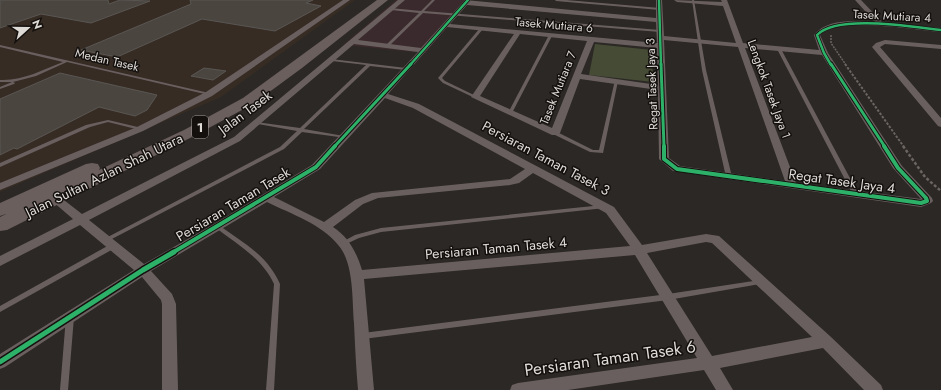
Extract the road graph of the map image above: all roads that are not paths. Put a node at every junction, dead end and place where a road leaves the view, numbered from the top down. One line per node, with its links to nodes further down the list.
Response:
1 (347, 0): 47 (street)
2 (370, 0): 67 (main road, Jalan Sultan Azlan Shah Utara / 1)
3 (402, 0): 12 (street, Jalan Tasek)
4 (434, 0): 15 (lane)
5 (528, 0): 14 (street)
6 (556, 0): 13 (lane)
7 (677, 0): 10 (street)
8 (858, 0): 18 (street)
9 (466, 1): 14 (street); 16 (street, Persiaran Taman Tasek)
10 (693, 1): 11 (street); 29 (lane)
11 (725, 2): 30 (street, Lengkok Tasek Jaya 1)
12 (387, 4): 15 (lane); 28 (street, Jalan Tasek); 65 (main road, Jalan Sultan Azlan Shah Utara / 1)
13 (660, 4): 17 (street, Regat Tasek Jaya 3)
14 (524, 8): 17 (street)
15 (422, 12): 16 (lane); 32 (lane)
16 (455, 14): 19 (street, Persiaran Taman Tasek); 25 (lane)
17 (660, 20): 25 (street, Regat Tasek Jaya 3)
18 (880, 24): 20 (street, Tasek Mutiara 4); 36 (street, Tasek Mutiara 4)
19 (445, 26): 21 (street, Tasek Mutiara 6); 35 (street, Persiaran Taman Tasek)
20 (922, 28): 22 (street, Tasek Mutiara 4); 27 (street)
21 (481, 29): 23 (street, Tasek Mutiara 6); 49 (lane)
22 (940, 30)
23 (518, 32): 24 (street, Tasek Mutiara 6); 49 (street)
24 (550, 36): 26 (street, Tasek Mutiara 6); 50 (lane)
25 (661, 38): 26 (street, Tasek Mutiara 6); 29 (street, Tasek Mutiara 6); 46 (street, Regat Tasek Jaya 3)
26 (591, 39): 41 (street, Tasek Mutiara 7)
27 (936, 39)
28 (353, 42): 32 (street); 37 (street, Jalan Tasek)
29 (700, 42): 30 (street, Tasek Mutiara 6); 60 (lane)
30 (740, 45): 34 (street, Tasek Mutiara 6); 61 (street, Lengkok Tasek Jaya 1)
31 (0, 46): 38 (lane, Medan Tasek)
32 (387, 46): 35 (street)
33 (941, 47): 52 (street)
34 (779, 49): 36 (street, Tasek Mutiara 6); 63 (lane)
35 (423, 50): 40 (street, Persiaran Taman Tasek)
36 (824, 53): 63 (street, Regat Tasek Jaya 4)
37 (332, 60): 39 (lane); 51 (street, Jalan Tasek)
38 (67, 61): 42 (lane); 47 (lane, Medan Tasek)
39 (369, 65): 40 (lane); 54 (lane)
40 (406, 69): 48 (street, Persiaran Taman Tasek)
41 (577, 76): 44 (street); 55 (street, Tasek Mutiara 7)
42 (18, 80): 43 (lane); 45 (lane)
43 (0, 81)
44 (616, 81): 46 (street); 55 (lane)
45 (0, 88)
46 (662, 88): 58 (street, Regat Tasek Jaya 3)
47 (209, 94): 53 (street)
48 (383, 95): 56 (street, Persiaran Taman Tasek); 59 (street, Persiaran Taman Tasek 3)
49 (475, 97): 50 (street, Tasek Mutiara 7)
50 (510, 113): 55 (street, Tasek Mutiara 7)
51 (258, 123): 54 (lane); 68 (street, Jalan Tasek)
52 (941, 124)
53 (140, 128): 57 (lane); 62 (street)
54 (300, 131): 56 (lane); 72 (lane)
55 (555, 133)
56 (344, 137): 64 (street, Persiaran Taman Tasek)
57 (0, 165)
58 (671, 166): 60 (street, Regat Tasek Jaya 4)
59 (533, 168): 66 (street, Persiaran Taman Tasek 3); 71 (street)
60 (728, 177): 61 (street, Regat Tasek Jaya 4)
61 (792, 186): 63 (street, Regat Tasek Jaya 4)
62 (0, 187)
63 (856, 195)
64 (267, 198): 70 (street, Persiaran Taman Tasek); 71 (street)
65 (56, 199): 68 (street); 69 (main road, Jalan Sultan Azlan Shah Utara / 1)
66 (605, 207): 73 (lane); 74 (street, Persiaran Taman Tasek 3)
67 (0, 210)
68 (81, 220): 72 (street); 75 (street, Jalan Tasek)
69 (0, 225)
70 (218, 227): 76 (street, Persiaran Taman Tasek); 88 (lane)
71 (325, 227): 73 (street)
72 (110, 243): 76 (street); 80 (lane)
73 (344, 243): 77 (street)
74 (638, 250): 77 (street, Persiaran Taman Tasek 4); 78 (street, Persiaran Taman Tasek 4); 79 (street, Persiaran Taman Tasek 3)
75 (0, 261)
76 (143, 270): 81 (street, Persiaran Taman Tasek); 87 (street)
77 (357, 275): 82 (street)
78 (762, 282): 79 (lane); 83 (street)
79 (668, 297): 82 (lane); 85 (street, Persiaran Taman Tasek 3)
80 (0, 309)
81 (70, 317): 84 (street, Persiaran Taman Tasek); 86 (lane)
82 (362, 336): 89 (street)
83 (826, 341): 85 (street, Persiaran Taman Tasek 6); 92 (street)
84 (0, 362)
85 (709, 363): 90 (street, Persiaran Taman Tasek 6); 91 (street, Persiaran Taman Tasek 3)
86 (64, 390)
87 (170, 390)
88 (270, 390)
89 (366, 390)
90 (518, 390)
91 (725, 390)
92 (875, 390)

